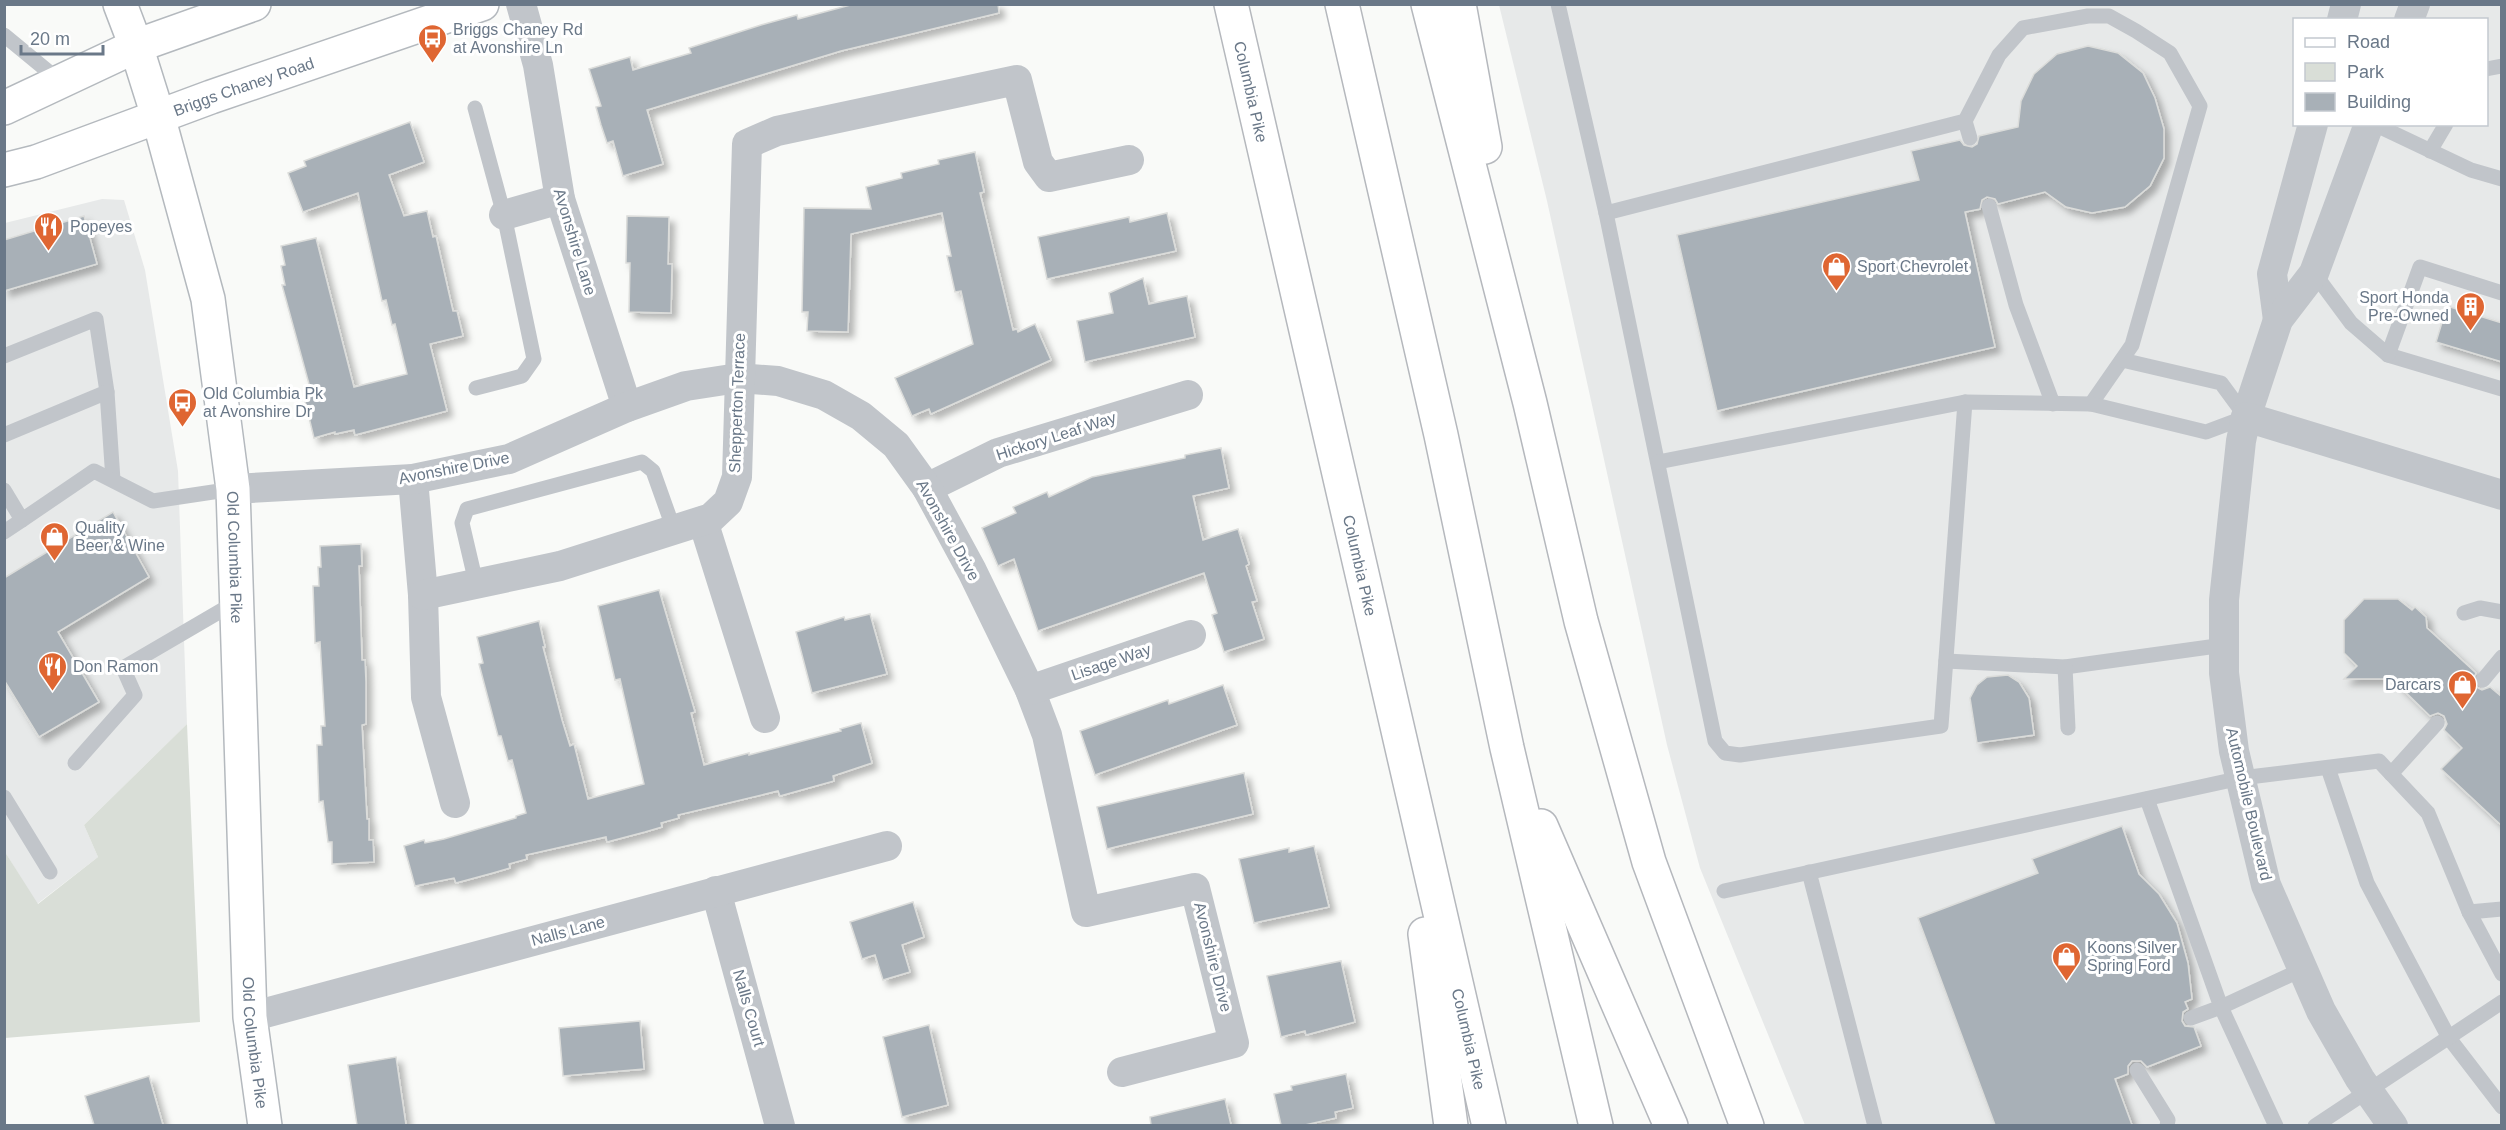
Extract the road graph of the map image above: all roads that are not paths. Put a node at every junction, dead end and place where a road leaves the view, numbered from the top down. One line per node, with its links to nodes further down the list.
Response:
1 (120, 4): 11 (main road, Old Columbia Pike)
2 (254, 4): 11 (main road)
3 (482, 4): 15 (main road, Briggs Chaney Road)
4 (520, 4): 26 (street, Avonshire Lane)
5 (1231, 4): 73 (main road, Columbia Pike)
6 (1342, 4): 75 (main road)
7 (1428, 4): 42 (main road)
8 (1460, 4): 42 (main road)
9 (1558, 4): 28 (lane)
10 (4, 35): 12 (lane)
11 (136, 46): 12 (main road); 15 (main road, Old Columbia Pike)
12 (61, 82): 13 (main road)
13 (4, 108)
14 (475, 108): 29 (lane)
15 (158, 116): 24 (main road, Briggs Chaney Road); 52 (main road, Old Columbia Pike)
16 (1965, 121): 21 (lane); 28 (lane); 35 (lane)
17 (2312, 126): 32 (street, Automobile Boulevard)
18 (2370, 126): 30 (street, Automobile Boulevard)
19 (2375, 126): 22 (lane)
20 (2445, 126): 22 (lane)
21 (1970, 138)
22 (2430, 151): 25 (lane)
23 (1129, 160): 36 (street, Shepperton Terrace)
24 (4, 170)
25 (2502, 179)
26 (560, 199): 29 (street); 45 (street, Avonshire Lane)
27 (1989, 206): 43 (lane)
28 (1606, 213): 48 (lane)
29 (504, 215): 37 (lane)
30 (2314, 273): 32 (street, Automobile Boulevard); 33 (lane)
31 (2502, 293): 33 (lane)
32 (2278, 320): 46 (street, Automobile Boulevard)
33 (2388, 355): 38 (lane)
34 (4, 356): 39 (lane)
35 (2122, 360): 44 (lane); 46 (lane)
36 (738, 378): 45 (street, Avonshire Drive); 51 (street, Avonshire Drive); 56 (street, Shepperton Terrace)
37 (476, 388)
38 (2502, 389)
39 (107, 392): 47 (lane); 50 (lane)
40 (1188, 394): 51 (street, Hickory Leaf Way)
41 (1965, 402): 43 (lane); 48 (lane); 67 (lane)
42 (1530, 403): 107 (main road)
43 (2053, 404): 44 (lane)
44 (2091, 404): 46 (lane)
45 (627, 407): 49 (street, Avonshire Drive)
46 (2246, 417): 54 (street); 65 (street, Automobile Boulevard)
47 (4, 435)
48 (1658, 462): 67 (lane)
49 (413, 479): 52 (street, Avonshire Drive); 60 (street)
50 (113, 480): 52 (lane); 55 (lane)
51 (927, 488): 70 (street, Avonshire Drive)
52 (233, 489): 61 (main road, Old Columbia Pike)
53 (4, 490): 55 (lane)
54 (2502, 495)
55 (22, 520): 58 (lane)
56 (703, 521): 57 (street, Shepperton Terrace); 71 (street)
57 (674, 530): 59 (street, Shepperton Terrace); 59 (lane)
58 (4, 532)
59 (476, 583): 60 (street, Shepperton Terrace)
60 (423, 595): 82 (street)
61 (236, 602): 76 (lane); 94 (main road, Old Columbia Pike)
62 (2502, 612): 63 (lane)
63 (2464, 613)
64 (1191, 635): 70 (street, Lisage Way)
65 (2224, 645): 68 (lane); 79 (street, Automobile Boulevard)
66 (2502, 657): 69 (lane)
67 (1946, 661): 68 (lane)
68 (2065, 667): 74 (lane)
69 (2483, 680)
70 (1030, 690): 98 (street, Avonshire Drive)
71 (765, 718)
72 (2437, 723): 78 (lane)
73 (1396, 724): 103 (main road); 104 (main road, Columbia Pike)
74 (2068, 728)
75 (1507, 748): 105 (main road); 106 (main road)
76 (75, 763)
77 (2328, 768): 78 (lane); 79 (lane); 96 (lane)
78 (2391, 774): 89 (lane)
79 (2241, 778): 81 (lane); 90 (street, Automobile Boulevard)
80 (4, 796): 84 (lane)
81 (2147, 799): 85 (lane); 93 (lane)
82 (455, 803)
83 (887, 846): 86 (street, Nalls Lane)
84 (50, 872)
85 (1809, 872): 87 (lane); 108 (lane)
86 (716, 891): 94 (street, Nalls Lane); 102 (street, Nalls Court)
87 (1724, 891)
88 (2502, 909): 89 (lane)
89 (2469, 912): 91 (lane)
90 (2303, 969): 93 (lane); 99 (street, Automobile Boulevard)
91 (2502, 974)
92 (2502, 1002): 96 (lane)
93 (2221, 1007): 95 (lane); 110 (lane)
94 (250, 1017): 101 (main road, Old Columbia Pike)
95 (2191, 1018)
96 (2449, 1038): 99 (lane); 100 (lane)
97 (2137, 1070): 109 (lane)
98 (1122, 1072)
99 (2369, 1092): 111 (lane); 112 (street, Automobile Boulevard)
100 (2502, 1107)
101 (265, 1125)
102 (780, 1125)
103 (1451, 1125)
104 (1489, 1125)
105 (1596, 1125)
106 (1671, 1125)
107 (1747, 1125)
108 (1875, 1125)
109 (2167, 1125)
110 (2276, 1125)
111 (2315, 1125)
112 (2393, 1125)

